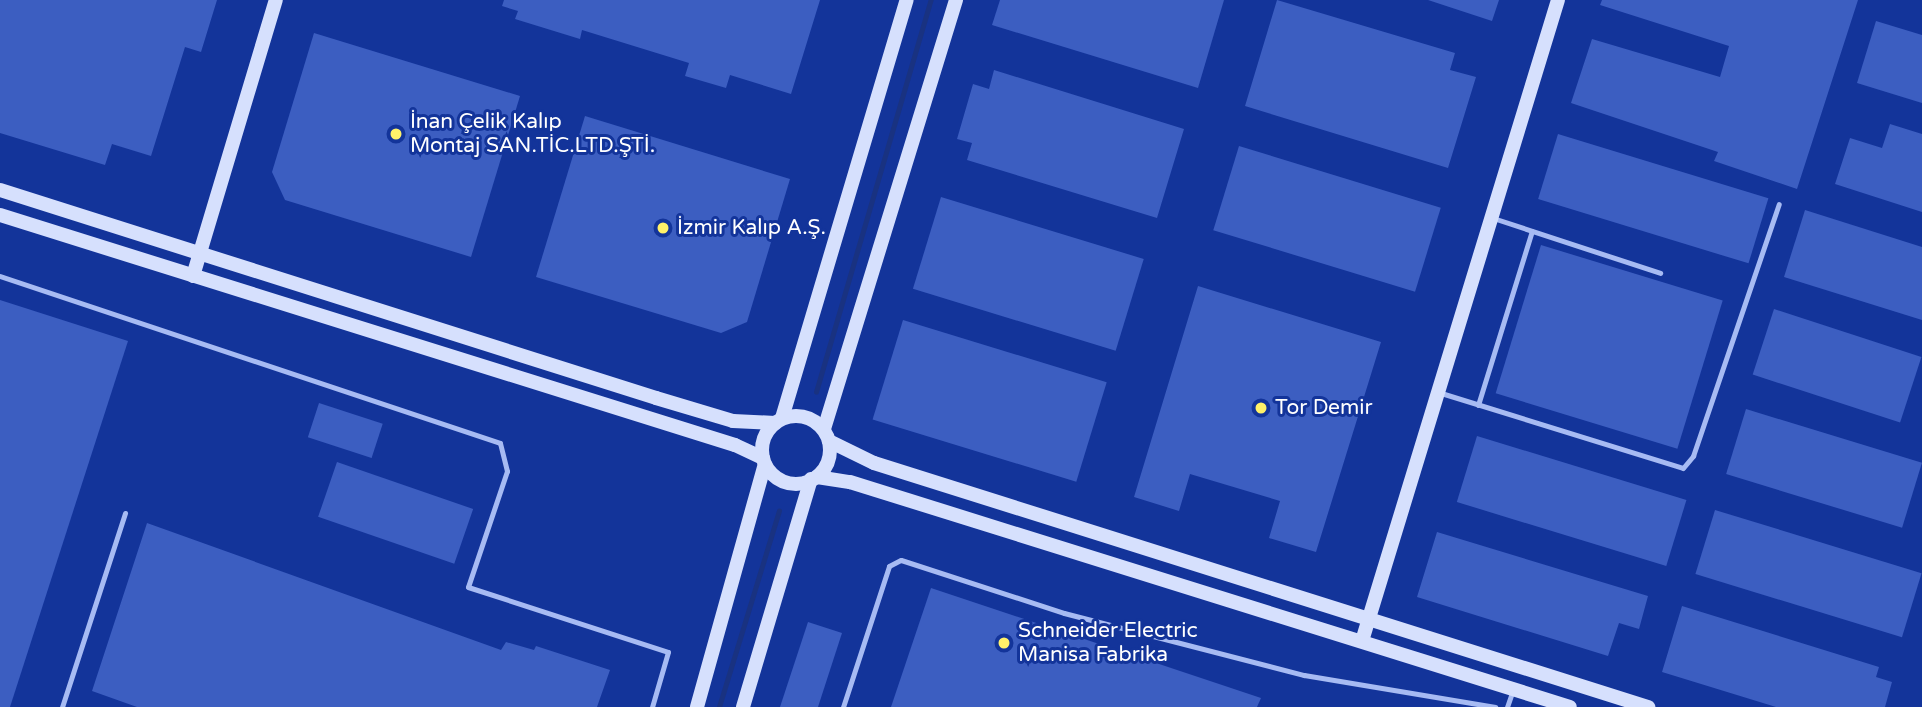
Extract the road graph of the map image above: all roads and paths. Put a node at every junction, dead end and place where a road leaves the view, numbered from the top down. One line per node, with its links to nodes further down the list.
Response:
1 (275, 0): 10 (street)
2 (907, 0): 16 (street)
3 (956, 0): 17 (street)
4 (1558, 0): 8 (street)
5 (0, 190): 10 (street)
6 (1779, 204): 15 (lane)
7 (0, 215): 13 (street)
8 (1491, 218): 9 (lane); 14 (street)
9 (1532, 231): 11 (lane); 15 (lane)
10 (200, 254): 13 (street); 16 (street)
11 (1660, 273)
12 (0, 276): 25 (lane)
13 (192, 276): 18 (street)
14 (1438, 392): 15 (lane); 21 (street)
15 (1478, 405)
16 (778, 421): 17 (street); 18 (street)
17 (826, 435): 19 (street); 21 (street)
18 (764, 461): 19 (street); 26 (street)
19 (814, 478): 22 (street); 27 (street)
20 (125, 513): 24 (lane)
21 (1368, 618): 22 (street); 32 (street)
22 (1362, 641): 23 (street)
23 (1513, 689): 30 (lane); 31 (street)
24 (61, 707)
25 (652, 707)
26 (697, 707)
27 (743, 707)
28 (843, 707): 29 (lane)
29 (1496, 707)
30 (1507, 707)
31 (1570, 707)
32 (1648, 707)

